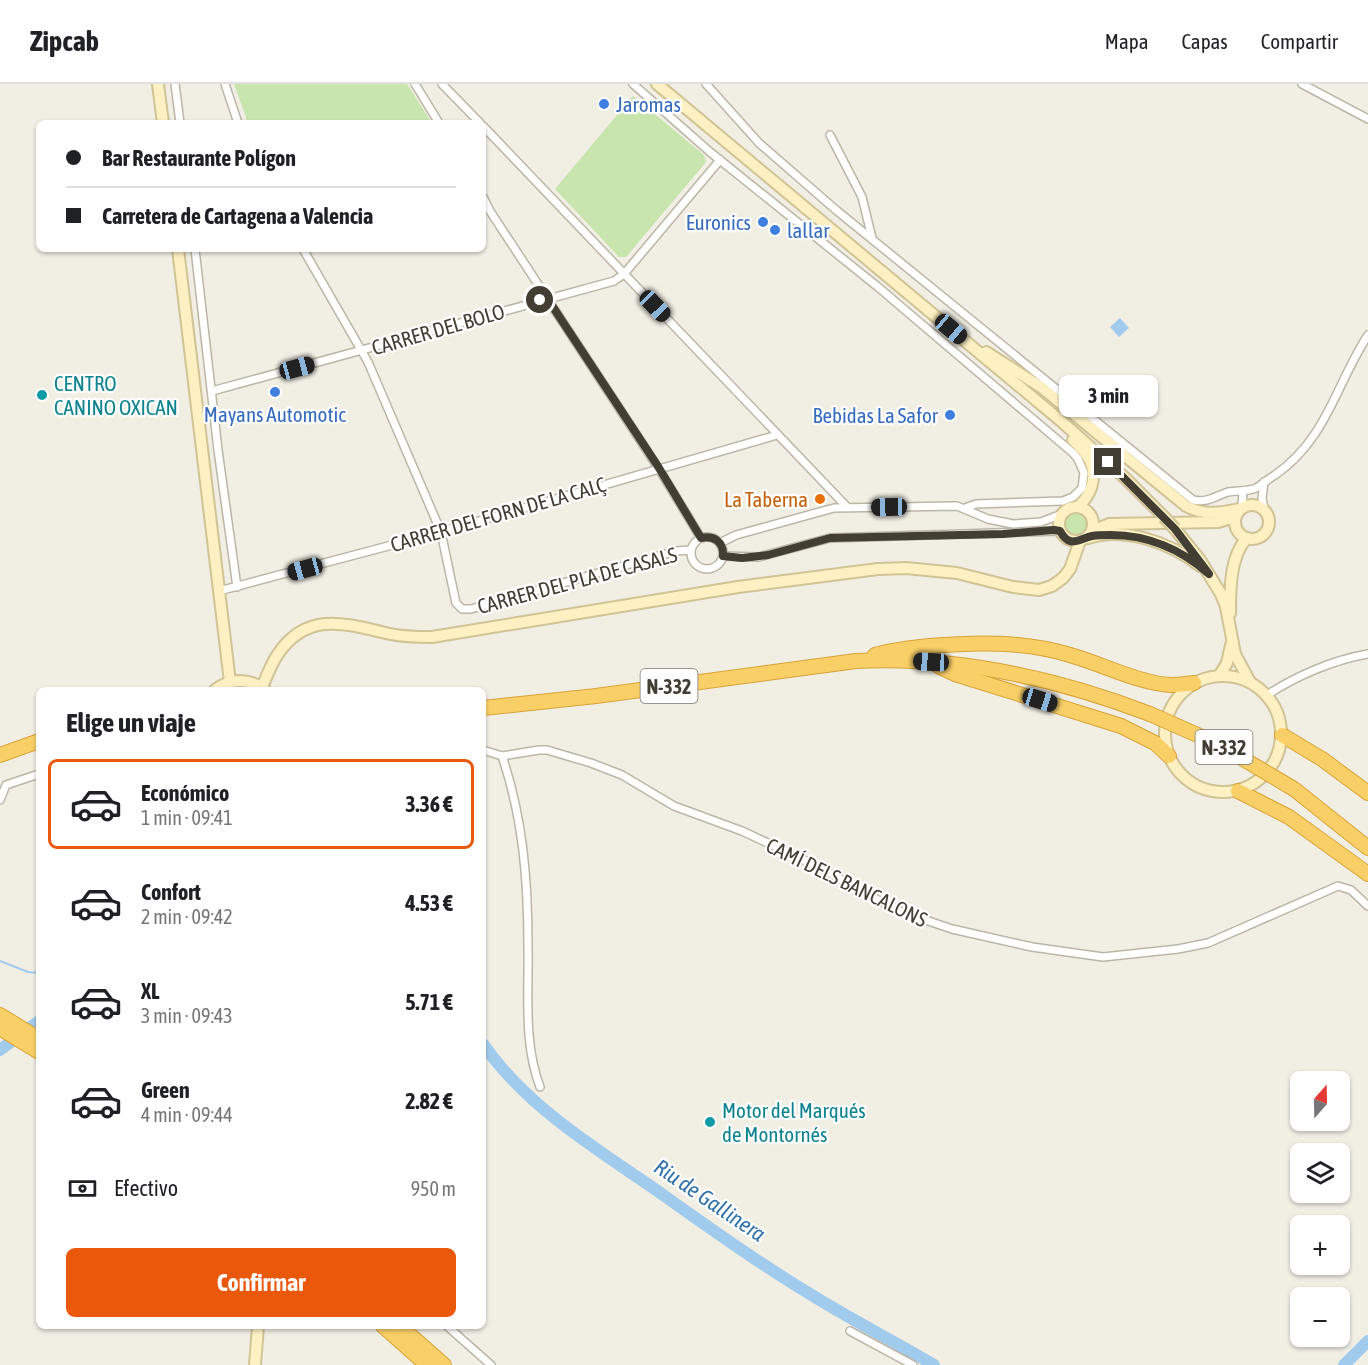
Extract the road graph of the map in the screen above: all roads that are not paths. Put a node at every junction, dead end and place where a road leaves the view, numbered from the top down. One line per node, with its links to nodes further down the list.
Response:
1 (158, 84): 11 (main road)
2 (175, 84): 12 (street)
3 (225, 84): 13 (street)
4 (416, 84): 14 (street)
5 (442, 84): 15 (street)
6 (633, 84): 18 (street)
7 (657, 84): 27 (main road)
8 (706, 84): 20 (street)
9 (1302, 84): 10 (street)
10 (1368, 119)
11 (163, 120)
12 (180, 120)
13 (237, 120)
14 (437, 120)
15 (477, 120)
16 (486, 129): 24 (street)
17 (830, 135): 20 (street)
18 (720, 160): 24 (street, CARRER DEL BOLO); 38 (street)
19 (486, 204): 25 (street)
20 (872, 238): 34 (street)
21 (178, 252): 54 (main road)
22 (195, 252): 29 (street)
23 (307, 252): 28 (street)
24 (624, 274): 25 (street, CARRER DEL BOLO); 30 (street)
25 (547, 298): 28 (street, CARRER DEL BOLO); 31 (street)
26 (1368, 334): 32 (street)
27 (967, 343): 37 (main road); 40 (main road); 52 (main road, bridge)
28 (360, 351): 29 (street, CARRER DEL BOLO); 43 (street)
29 (212, 391): 53 (street)
30 (777, 435): 31 (street, CARRER DEL FORN DE LA CALÇ); 36 (street)
31 (659, 468): 43 (street, CARRER DEL FORN DE LA CALÇ); 46 (street)
32 (1264, 482): 33 (street); 35 (street)
33 (1255, 488): 34 (street); 35 (street)
34 (1243, 490): 40 (street)
35 (1263, 504): 40 (main road); 47 (main road)
36 (848, 507): 38 (street); 48 (street)
37 (1077, 507): 39 (main road); 41 (main road)
38 (965, 508): 39 (street)
39 (1062, 514): 44 (main road)
40 (1238, 515): 42 (main road); 47 (main road)
41 (1092, 518): 42 (main road); 45 (main road)
42 (1109, 524): 45 (main road)
43 (441, 531): 49 (street, CARRER DEL PLA DE CASALS); 53 (street, CARRER DEL FORN DE LA CALÇ)
44 (1064, 535): 45 (main road); 50 (street); 51 (main road)
45 (1087, 537): 51 (main road); 52 (main road)
46 (701, 538): 48 (street); 49 (street)
47 (1247, 538): 55 (main road)
48 (720, 543): 50 (street)
49 (692, 550): 50 (street)
50 (723, 556)
51 (1074, 557): 66 (main road)
52 (1209, 574): 55 (main road)
53 (237, 587): 54 (street, CARRER DEL FORN DE LA CALÇ)
54 (219, 591): 61 (main road)
55 (1230, 628): 56 (main road)
56 (1232, 642): 60 (main road); 62 (main road)
57 (1368, 654): 67 (street)
58 (856, 661): 59 (highway, N-332); 63 (highway); 68 (highway, N-332)
59 (931, 662): 74 (highway); 79 (highway, N-332, bridge)
60 (1219, 676): 62 (main road); 63 (main road)
61 (230, 682): 64 (main road); 65 (main road)
62 (1251, 683): 67 (main road)
63 (1194, 684): 74 (main road)
64 (221, 687)
65 (258, 687)
66 (264, 687)
67 (1267, 695): 69 (main road)
68 (486, 708)
69 (1282, 735): 76 (main road); 77 (highway, N-332)
70 (36, 742): 72 (highway)
71 (486, 751): 73 (street)
72 (0, 755)
73 (502, 756): 81 (street, CAMÍ DELS BANCALONS); 86 (street)
74 (1168, 756): 76 (main road)
75 (36, 775): 78 (street)
76 (1238, 791): 80 (highway)
77 (1368, 793)
78 (0, 800)
79 (1368, 848)
80 (1368, 874)
81 (1368, 906)
82 (0, 1015): 84 (highway)
83 (0, 1028): 85 (highway)
84 (36, 1037)
85 (36, 1050)
86 (540, 1087)
87 (258, 1329): 92 (main road)
88 (387, 1329): 93 (highway)
89 (403, 1329): 94 (highway)
90 (450, 1329): 95 (street)
91 (850, 1331): 96 (street)
92 (255, 1365)
93 (427, 1365)
94 (444, 1365)
95 (491, 1365)
96 (913, 1365)

